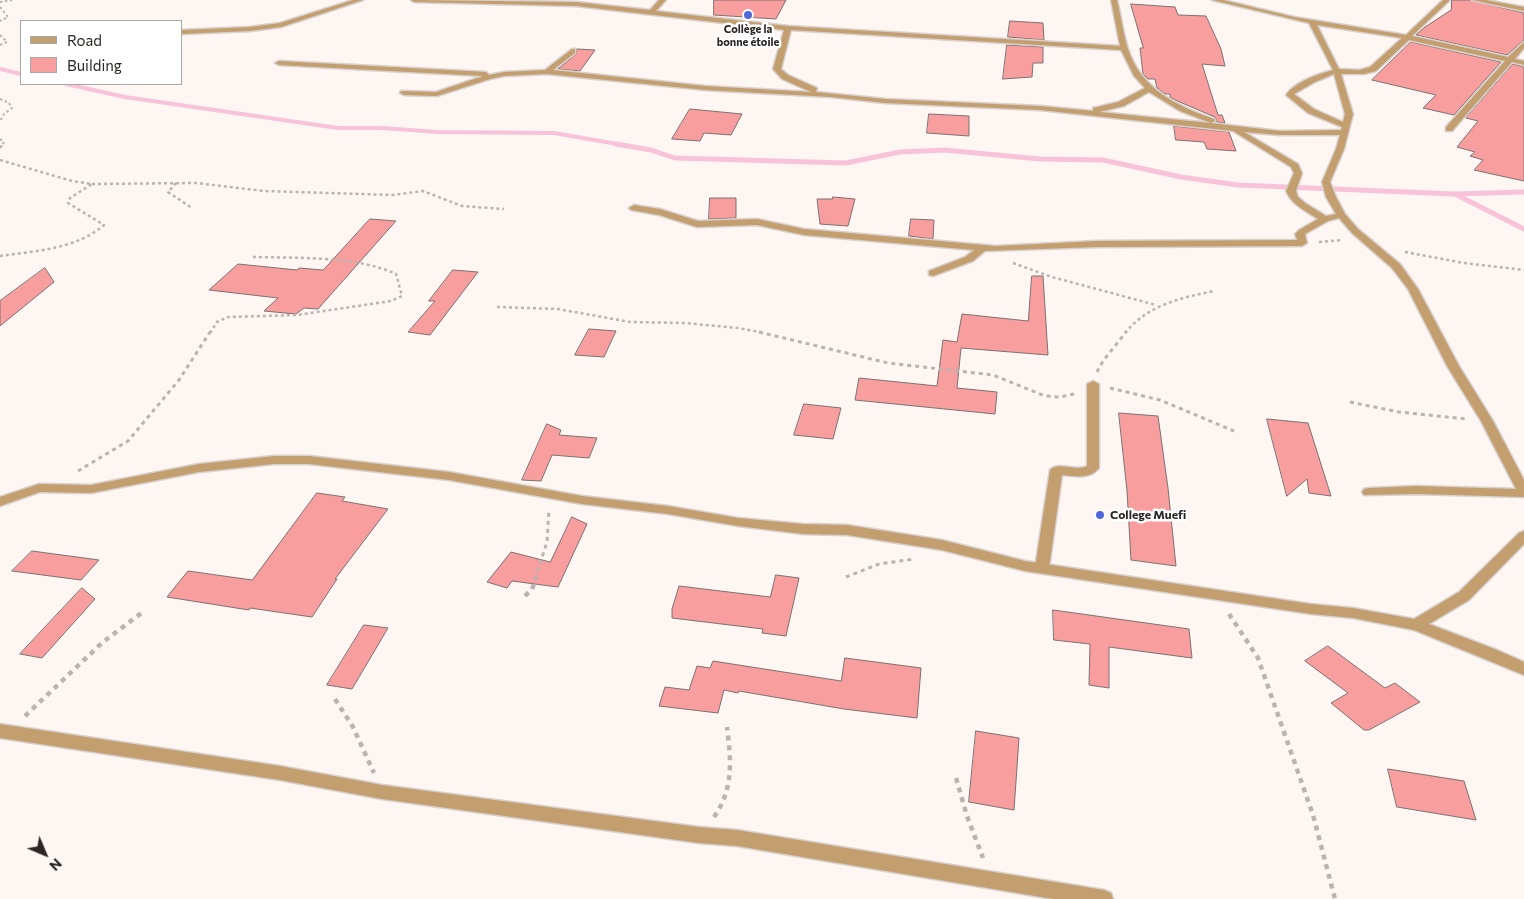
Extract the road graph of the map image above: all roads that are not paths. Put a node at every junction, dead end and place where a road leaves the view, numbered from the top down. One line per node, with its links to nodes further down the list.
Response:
1 (360, 0): 13 (street)
2 (414, 0): 8 (street)
3 (663, 0): 10 (street)
4 (1114, 0): 16 (street)
5 (1215, 0): 11 (street)
6 (1447, 0): 14 (street)
7 (1476, 0): 9 (street)
8 (515, 1): 10 (street)
9 (1524, 9)
10 (652, 12): 12 (street)
11 (1312, 22): 14 (street); 23 (street)
12 (788, 28): 16 (street); 21 (street)
13 (182, 32)
14 (1406, 37): 18 (street); 23 (street)
15 (1524, 44): 18 (street)
16 (1124, 48): 25 (street)
17 (572, 51): 22 (street)
18 (1510, 60): 20 (street); 32 (street)
19 (279, 62): 24 (street)
20 (1524, 62)
21 (777, 69): 26 (street); 28 (street)
22 (547, 72): 24 (street); 26 (street)
23 (1337, 72): 31 (street); 31 (street)
24 (504, 74): 27 (street)
25 (1149, 89): 29 (street); 30 (street)
26 (750, 90): 28 (street)
27 (404, 93)
28 (831, 95): 29 (street)
29 (1080, 111): 30 (street)
30 (1229, 127): 31 (street); 35 (street)
31 (1345, 129): 34 (street)
32 (1449, 129)
33 (634, 208): 36 (street)
34 (1341, 215): 35 (street); 40 (street)
35 (1325, 219): 36 (street)
36 (983, 248): 37 (street)
37 (933, 273)
38 (1093, 384): 43 (street)
39 (1369, 492): 40 (street)
40 (1524, 493)
41 (0, 502): 43 (street)
42 (1524, 536): 44 (street)
43 (1042, 568): 44 (street)
44 (1416, 625): 45 (street)
45 (1524, 669)
46 (4, 732): 47 (street)
47 (1104, 899)

